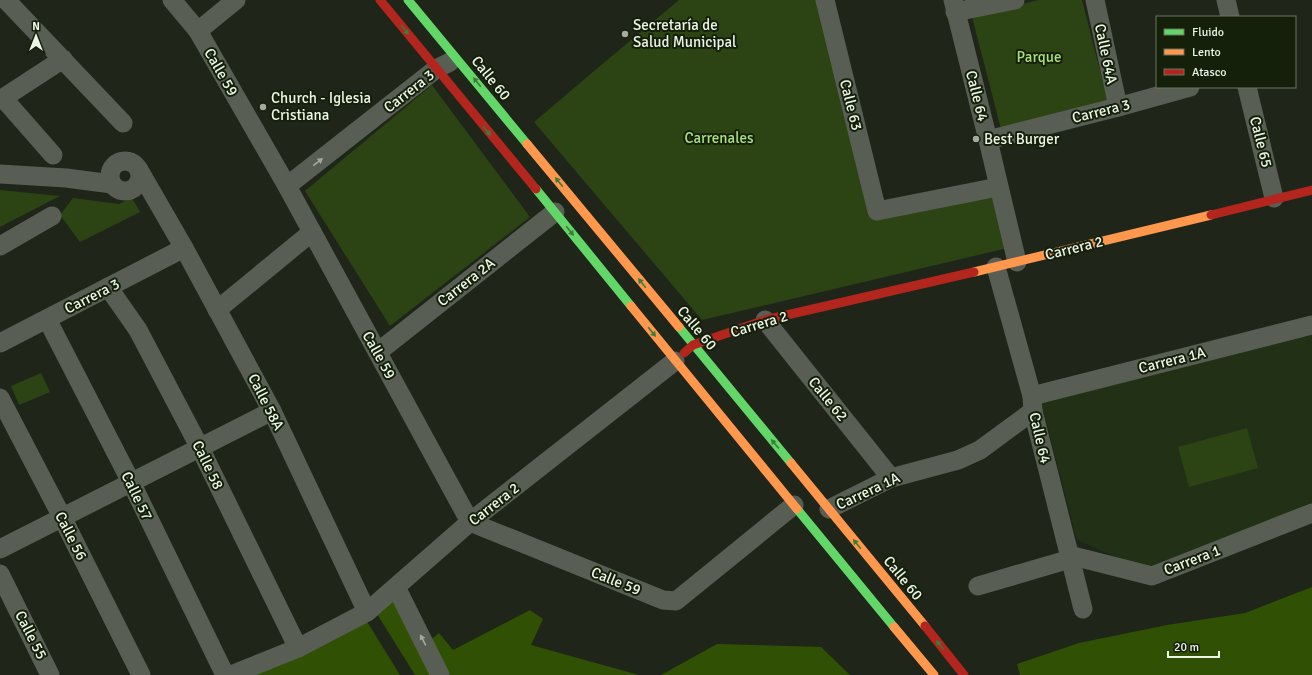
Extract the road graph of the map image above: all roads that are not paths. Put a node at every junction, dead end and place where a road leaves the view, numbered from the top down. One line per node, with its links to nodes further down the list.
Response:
1 (172, 0): 12 (street, Calle 59)
2 (236, 0): 12 (street)
3 (380, 0): 15 (main road, one-way to 15)
4 (408, 0): 13 (main road, Calle 60)
5 (825, 0): 27 (street, Calle 63)
6 (1015, 0): 9 (street)
7 (1095, 0): 19 (street, Calle 64A)
8 (1226, 0): 11 (street)
9 (954, 6): 21 (street, Calle 64)
10 (7, 9): 14 (street)
11 (1230, 16)
12 (198, 31): 26 (street, Calle 59)
13 (457, 58): 15 (street, Carrera 3); 45 (main road, Calle 60, one-way to 13)
14 (63, 59): 18 (street); 20 (street)
15 (436, 69): 26 (street, Carrera 3, one-way to 15); 32 (main road, one-way to 32)
16 (1186, 88): 19 (street, Carrera 3)
17 (1247, 88): 31 (street, Calle 65)
18 (2, 99): 22 (street)
19 (1118, 107): 21 (street, Carrera 3)
20 (124, 123)
21 (988, 140): 27 (street, Calle 64)
22 (53, 155)
23 (139, 170): 25 (street); 28 (street); 30 (street, Calle 58A)
24 (0, 174): 25 (street)
25 (112, 175): 28 (street)
26 (287, 186): 34 (street, Calle 59)
27 (998, 187): 37 (street, Calle 64)
28 (134, 188): 30 (street)
29 (1312, 190): 31 (main road, Carrera 2)
30 (154, 197): 36 (street, Calle 58A)
31 (1274, 198): 37 (main road, Carrera 2)
32 (555, 212): 46 (street, Carrera 2A); 47 (main road, one-way to 47)
33 (52, 216): 35 (street)
34 (312, 232): 40 (street); 46 (street, Calle 59)
35 (0, 246)
36 (184, 248): 39 (street, Carrera 3); 40 (street, Calle 58A)
37 (1017, 262): 38 (main road, Carrera 2)
38 (996, 267): 42 (main road, Carrera 2); 49 (street, Calle 64)
39 (108, 287): 41 (street, Carrera 3); 51 (street, Calle 58)
40 (217, 310): 50 (street, Calle 58A)
41 (47, 319): 44 (street, Carrera 3); 53 (street, Calle 57)
42 (765, 320): 45 (main road, Carrera 2); 52 (street, Calle 62)
43 (1312, 325): 49 (street, Carrera 1A)
44 (0, 343)
45 (693, 345): 47 (main road, Carrera 2); 55 (main road, Calle 60, one-way to 45)
46 (378, 352): 58 (street, Calle 59)
47 (675, 361): 54 (main road); 58 (street, Carrera 2)
48 (0, 398): 57 (street, Calle 56)
49 (1033, 403): 52 (street, Carrera 1A); 60 (street, Calle 64)
50 (272, 411): 51 (street); 65 (street, Calle 58A)
51 (200, 448): 53 (street); 66 (street, Calle 58)
52 (891, 478): 55 (street, Carrera 1A)
53 (131, 482): 57 (street); 69 (street, Calle 57)
54 (794, 505): 58 (street, Calle 59); 72 (main road)
55 (829, 509): 73 (main road, Calle 60, one-way to 55)
56 (1312, 513): 60 (street, Carrera 1)
57 (62, 517): 59 (street); 68 (street, Calle 56)
58 (470, 522): 63 (street, Carrera 2)
59 (0, 549)
60 (1070, 557): 62 (street); 64 (street, Calle 64)
61 (0, 574): 67 (street, Calle 55)
62 (978, 586)
63 (396, 587): 65 (street, Carrera 2); 71 (street, one-way to 63)
64 (1083, 609)
65 (367, 612): 66 (street, Carrera 2)
66 (298, 648): 70 (street, Carrera 2)
67 (50, 675)
68 (141, 675)
69 (225, 675)
70 (231, 675)
71 (440, 675)
72 (934, 675)
73 (964, 675)

